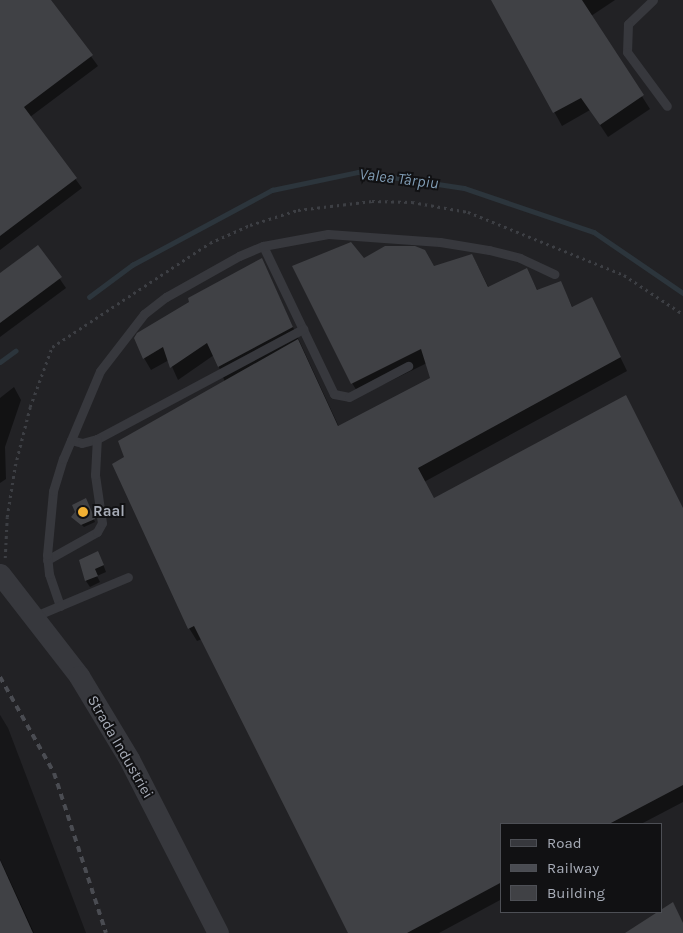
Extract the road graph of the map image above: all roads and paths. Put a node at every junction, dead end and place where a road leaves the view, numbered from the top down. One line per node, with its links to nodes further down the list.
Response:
1 (653, 0): 2 (lane)
2 (667, 106)
3 (263, 246): 4 (lane); 6 (lane); 9 (lane)
4 (554, 274)
5 (683, 314): 11 (path)
6 (303, 329): 7 (lane); 8 (lane)
7 (408, 366)
8 (97, 439): 9 (lane); 10 (lane)
9 (71, 440): 10 (lane)
10 (48, 560): 13 (lane)
11 (2, 577): 14 (street, Strada Industriei)
12 (128, 577): 13 (lane)
13 (60, 606): 14 (lane)
14 (33, 617): 15 (street, Strada Industriei)
15 (218, 933)

